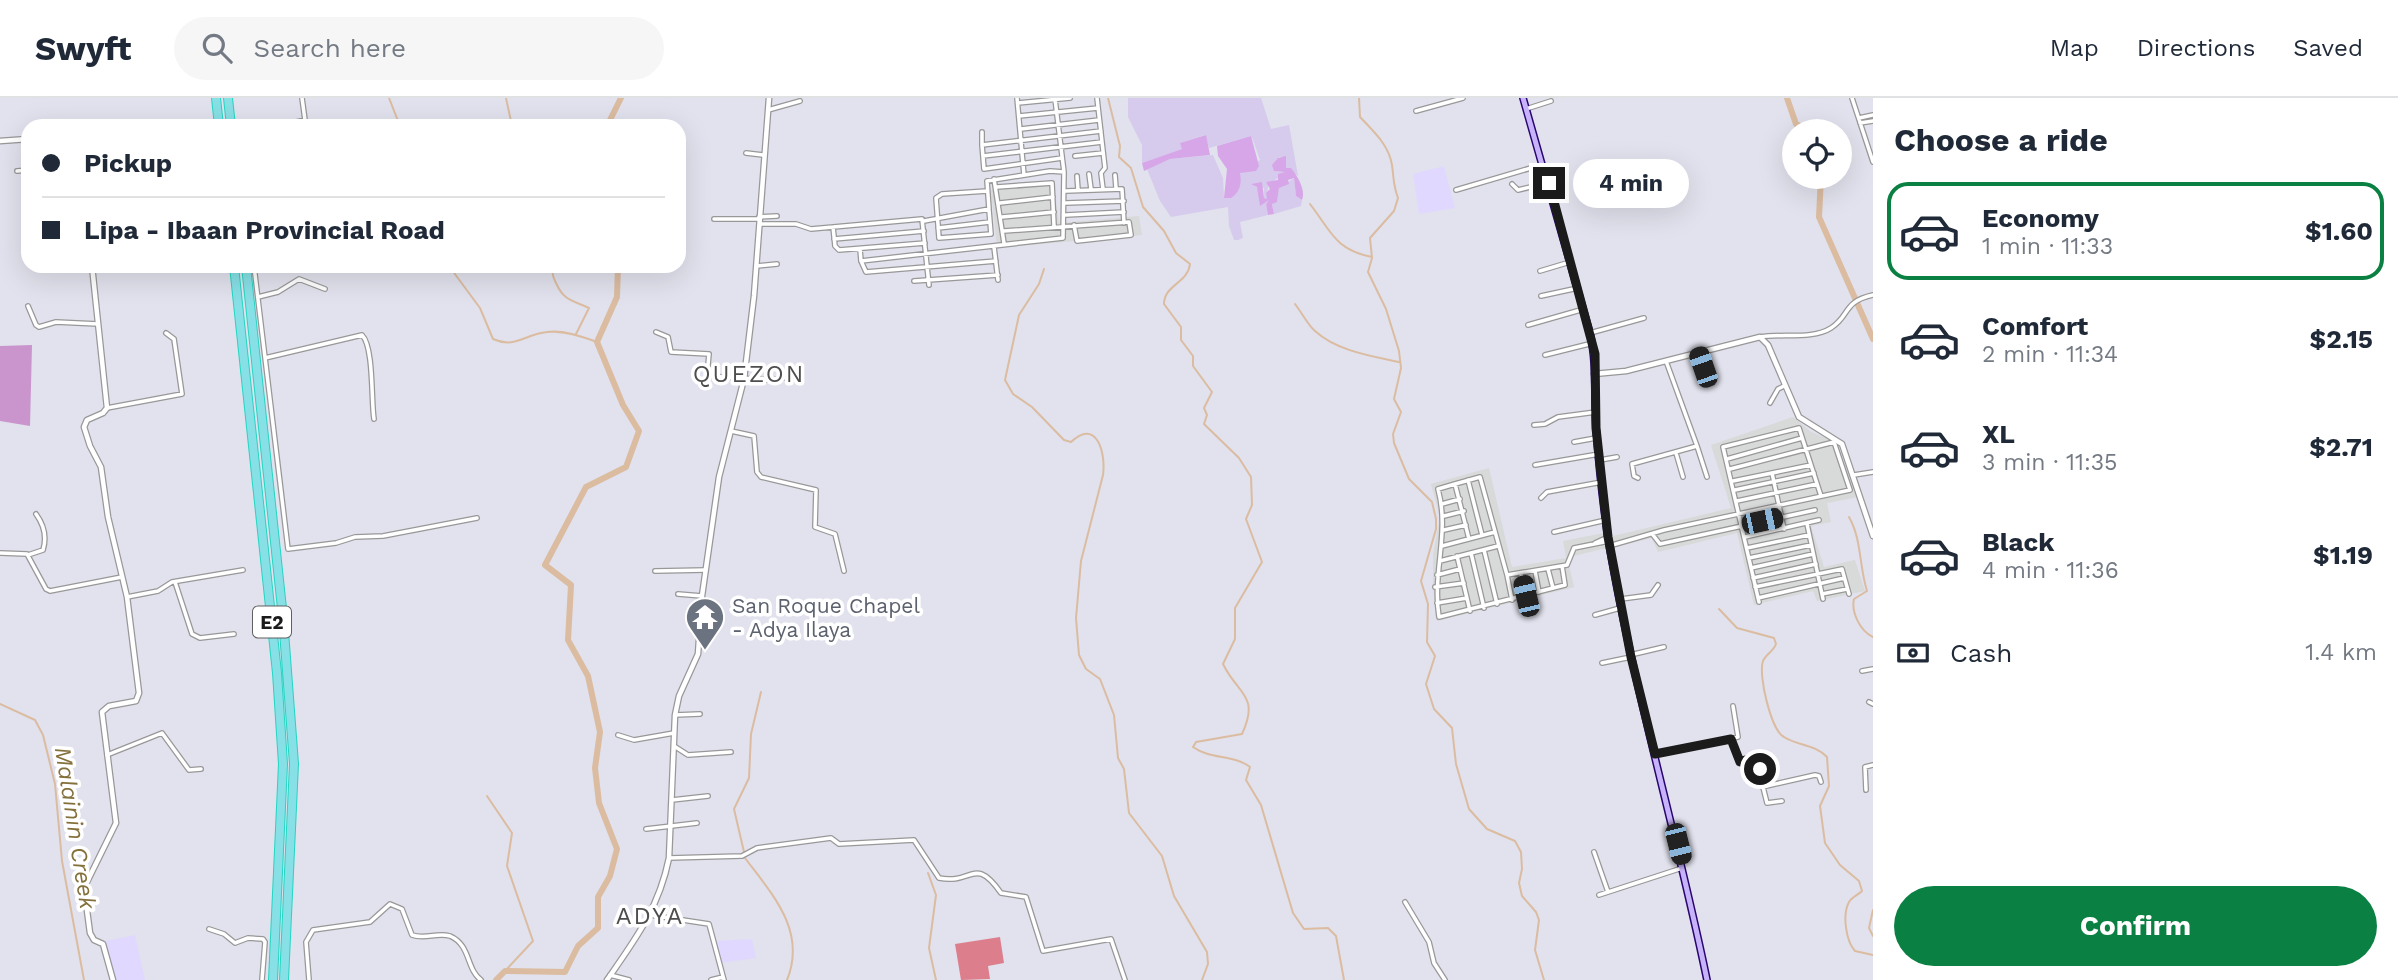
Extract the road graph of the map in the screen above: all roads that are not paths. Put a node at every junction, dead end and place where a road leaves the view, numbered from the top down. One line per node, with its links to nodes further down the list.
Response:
1 (216, 98): 21 (highway)
2 (228, 98): 22 (highway)
3 (302, 98): 23 (street)
4 (769, 98): 16 (street)
5 (1070, 98): 10 (street)
6 (1097, 98): 14 (street)
7 (1462, 98): 17 (street)
8 (1523, 98): 15 (main road)
9 (1852, 98): 25 (street)
10 (1055, 99): 11 (street); 18 (street)
11 (1018, 100): 20 (street)
12 (800, 101): 16 (street)
13 (1550, 101): 15 (street)
14 (1098, 108): 18 (street); 24 (street)
15 (1526, 109): 47 (main road)
16 (768, 110): 41 (street)
17 (1416, 111)
18 (1056, 112): 20 (street); 27 (street)
19 (1873, 115): 25 (street)
20 (1019, 116): 28 (street)
21 (218, 119)
22 (230, 119)
23 (304, 119)
24 (1100, 121): 27 (street); 29 (street)
25 (1859, 121): 26 (street); 45 (street)
26 (1873, 121)
27 (1058, 125): 28 (street); 31 (street)
28 (1021, 129): 34 (street)
29 (1101, 131): 31 (street); 35 (street)
30 (982, 132): 36 (street)
31 (1059, 135): 34 (street); 37 (street)
32 (21, 140): 33 (street)
33 (0, 141)
34 (1022, 141): 36 (street); 38 (street)
35 (1102, 142): 37 (street); 40 (street)
36 (982, 145): 42 (street)
37 (1061, 147): 38 (street); 44 (street)
38 (1023, 152): 42 (street); 46 (street)
39 (746, 153): 41 (street)
40 (1103, 153): 43 (street); 62 (street)
41 (763, 155): 80 (street)
42 (983, 156): 48 (street)
43 (1075, 156)
44 (1062, 158): 46 (street); 51 (street)
45 (1873, 162)
46 (1023, 163): 48 (street); 53 (street)
47 (1543, 164): 58 (main road); 65 (street)
48 (984, 169): 57 (street)
49 (17, 170): 50 (street)
50 (21, 170)
51 (1064, 172): 53 (street); 67 (street)
52 (1090, 174): 64 (street)
53 (1024, 175): 56 (street)
54 (1115, 175): 61 (street)
55 (1077, 176): 63 (street)
56 (994, 179): 57 (street); 60 (street)
57 (987, 181): 66 (street)
58 (1549, 183): 59 (street); 99 (main road)
59 (1512, 184)
60 (997, 187): 68 (street); 70 (street)
61 (1116, 188): 62 (street); 69 (street)
62 (1102, 189): 64 (street)
63 (1078, 190): 64 (street); 67 (street)
64 (1091, 190)
65 (1456, 190)
66 (987, 191): 72 (street); 77 (street)
67 (1066, 191): 71 (street)
68 (1054, 197): 70 (street); 73 (street)
69 (1124, 201): 71 (street); 74 (street)
70 (1000, 203): 78 (street)
71 (1066, 203): 75 (street)
72 (989, 209): 77 (street); 82 (street)
73 (1054, 212): 78 (street); 86 (street)
74 (1124, 212): 75 (street); 83 (street)
75 (1066, 215): 84 (street)
76 (778, 216): 80 (street)
77 (937, 217): 81 (street); 88 (street)
78 (1002, 217): 90 (street)
79 (714, 219): 80 (street)
80 (758, 220): 87 (street); 102 (street)
81 (924, 222): 87 (street); 89 (street)
82 (990, 222): 88 (street); 88 (street)
83 (1124, 223): 85 (street); 85 (street)
84 (1065, 225): 85 (street); 86 (street); 93 (street)
85 (1074, 225)
86 (1054, 226): 90 (street)
87 (833, 227): 91 (street)
88 (938, 229)
89 (924, 231): 91 (street); 92 (street)
90 (1004, 231): 93 (street)
91 (834, 239): 95 (street)
92 (925, 243): 95 (street); 96 (street)
93 (1004, 243): 94 (street)
94 (994, 247): 96 (street); 98 (street)
95 (860, 248): 97 (street)
96 (925, 254): 97 (street); 101 (street)
97 (861, 261): 101 (street)
98 (996, 261): 101 (street); 109 (street)
99 (1570, 262): 103 (street); 110 (main road)
100 (777, 264): 102 (street)
101 (926, 266): 109 (street)
102 (755, 267): 131 (street)
103 (1540, 271)
104 (93, 273): 118 (street)
105 (235, 273): 289 (highway, E2)
106 (247, 273): 290 (highway, E2)
107 (255, 273): 114 (street)
108 (914, 281): 109 (street)
109 (929, 283)
110 (1578, 288): 113 (street); 116 (main road)
111 (325, 289): 114 (street)
112 (1873, 295): 123 (street)
113 (1541, 296)
114 (258, 297): 127 (street)
115 (28, 306): 118 (street)
116 (1584, 309): 119 (street); 122 (main road)
117 (1644, 318): 122 (street)
118 (98, 324): 135 (street)
119 (1528, 325)
120 (656, 332): 131 (street)
121 (166, 333): 135 (street)
122 (1590, 333): 124 (main road)
123 (1760, 337): 125 (street); 133 (street)
124 (1592, 343): 126 (street); 129 (main road)
125 (1698, 353): 128 (street); 132 (street)
126 (1545, 355)
127 (265, 358): 137 (street); 179 (street)
128 (1666, 361): 129 (street); 143 (street)
129 (1594, 374): 136 (main road)
130 (792, 376): 131 (street)
131 (744, 379): 139 (street)
132 (1708, 381)
133 (1784, 386): 134 (street); 155 (street)
134 (1770, 403)
135 (107, 408): 224 (street)
136 (1596, 412): 138 (street); 140 (main road)
137 (374, 419)
138 (1534, 425)
139 (731, 430): 216 (street); 218 (street)
140 (1597, 438): 142 (street); 146 (main road)
141 (1803, 438): 144 (street); 148 (street); 148 (street)
142 (1574, 442)
143 (1697, 446): 145 (street); 157 (street)
144 (1806, 449): 150 (street); 151 (street); 167 (street)
145 (1676, 453): 156 (street); 158 (street)
146 (1599, 457): 147 (street); 149 (street); 161 (main road)
147 (1616, 457)
148 (1727, 458): 151 (street)
149 (1535, 465)
150 (1811, 465): 153 (street); 154 (street)
151 (1730, 470): 160 (street)
152 (1873, 472): 155 (street)
153 (1772, 473): 160 (street); 162 (street)
154 (1814, 473): 162 (street); 164 (street)
155 (1854, 475): 193 (street)
156 (1683, 477)
157 (1707, 477)
158 (1638, 478)
159 (1468, 480): 163 (street); 188 (street); 192 (street)
160 (1733, 481): 165 (street)
161 (1602, 482): 168 (street); 180 (main road)
162 (1773, 482): 165 (street); 166 (street)
163 (1455, 484): 169 (street); 171 (street)
164 (1817, 484): 166 (street); 167 (street)
165 (1735, 490): 170 (street)
166 (1776, 493): 170 (street); 172 (street)
167 (1821, 496): 172 (street)
168 (1541, 498)
169 (1460, 499): 171 (street); 174 (street)
170 (1737, 501): 175 (street)
171 (1442, 504): 177 (street)
172 (1779, 505): 175 (street); 178 (street)
173 (1815, 510): 178 (street)
174 (1464, 511): 177 (street); 183 (street)
175 (1740, 513): 184 (street); 185 (street)
176 (36, 514): 206 (street)
177 (1444, 516): 187 (street)
178 (1781, 517): 185 (street); 186 (street)
179 (477, 518)
180 (1606, 520): 189 (street); 197 (main road)
181 (1819, 520): 182 (street)
182 (1807, 524): 186 (street); 191 (street)
183 (1466, 525): 187 (street); 196 (street)
184 (1685, 525): 190 (street); 195 (street)
185 (1742, 526): 194 (street); 195 (street)
186 (1784, 528): 194 (street)
187 (1444, 530): 198 (street)
188 (1496, 532): 192 (street); 200 (street)
189 (1554, 532)
190 (1653, 535): 195 (street); 197 (street)
191 (1810, 535): 199 (street); 201 (street)
192 (1482, 536): 196 (street)
193 (1873, 536)
194 (1745, 537): 201 (street)
195 (1688, 538)
196 (1469, 539): 198 (street)
197 (1607, 541): 211 (street); 242 (main road)
198 (1442, 545): 209 (street)
199 (1811, 545): 205 (street); 208 (street)
200 (1498, 546): 202 (street); 223 (street)
201 (1747, 548): 208 (street)
202 (1484, 550): 204 (street); 245 (street)
203 (0, 553): 206 (street)
204 (1471, 553): 207 (street); 247 (street)
205 (1813, 554): 210 (street); 212 (street)
206 (28, 555): 224 (street)
207 (1457, 556): 209 (street); 213 (street)
208 (1749, 558): 212 (street)
209 (1440, 561): 222 (street)
210 (1816, 564): 221 (street); 225 (street)
211 (1562, 566): 214 (street); 233 (street)
212 (1751, 568): 225 (street)
213 (1460, 569): 222 (street); 228 (street)
214 (1548, 569): 219 (street); 233 (street)
215 (243, 570): 227 (street)
216 (706, 570): 217 (street); 238 (street)
217 (655, 571)
218 (844, 571)
219 (1535, 571): 220 (street); 235 (street)
220 (1521, 573): 223 (street); 239 (street)
221 (1818, 574): 226 (street); 229 (street); 232 (street)
222 (1437, 575): 231 (street)
223 (1507, 575): 243 (street)
224 (122, 577): 240 (street)
225 (1753, 578): 232 (street)
226 (1845, 578): 229 (street); 234 (street)
227 (175, 582): 240 (street); 250 (street)
228 (1464, 583): 231 (street); 241 (street)
229 (1820, 584): 232 (street); 234 (street)
230 (1658, 585): 242 (street)
231 (1435, 587): 244 (street)
232 (1755, 587)
233 (1553, 588): 235 (street)
234 (1847, 589): 237 (street)
235 (1539, 592): 239 (street)
236 (678, 594): 238 (street)
237 (1849, 594)
238 (702, 596): 258 (street)
239 (1526, 596): 243 (street)
240 (127, 597): 265 (street)
241 (1467, 598): 244 (street); 248 (street)
242 (1620, 599): 246 (main road)
243 (1512, 600): 245 (street)
244 (1437, 604): 248 (street)
245 (1497, 604): 247 (street)
246 (1622, 607): 249 (street); 252 (main road)
247 (1484, 608): 248 (street)
248 (1470, 611)
249 (1595, 615)
250 (234, 634)
251 (1664, 647): 252 (street)
252 (1630, 656): 253 (street); 264 (main road)
253 (1602, 663)
254 (1873, 669): 255 (street)
255 (1862, 671)
256 (1733, 706): 261 (street)
257 (700, 714): 258 (street)
258 (675, 715): 259 (street)
259 (674, 733): 260 (street); 262 (street)
260 (618, 735)
261 (1731, 739): 264 (street); 269 (street)
262 (674, 746): 263 (street); 272 (street)
263 (731, 752)
264 (1655, 754): 279 (main road)
265 (107, 755): 267 (street); 287 (street)
266 (1873, 765): 270 (street)
267 (201, 769)
268 (1821, 782): 269 (street)
269 (1762, 787): 273 (street)
270 (1866, 790)
271 (708, 796): 272 (street)
272 (672, 800): 275 (street)
273 (1782, 801)
274 (698, 823): 275 (street)
275 (671, 825): 276 (street); 278 (street)
276 (646, 829)
277 (1594, 852): 280 (street)
278 (669, 858): 283 (street); 295 (street)
279 (1684, 867): 280 (street); 297 (main road)
280 (1608, 892): 281 (street)
281 (1599, 895)
282 (1405, 902): 296 (street)
283 (650, 915): 285 (street); 286 (street)
284 (209, 929): 288 (street)
285 (608, 978): 293 (street)
286 (724, 979): 294 (street)
287 (113, 980)
288 (262, 980)
289 (273, 980)
290 (284, 980)
291 (309, 980): 292 (street)
292 (481, 980)
293 (629, 980)
294 (711, 980)
295 (1125, 980)
296 (1445, 980)
297 (1707, 980)

